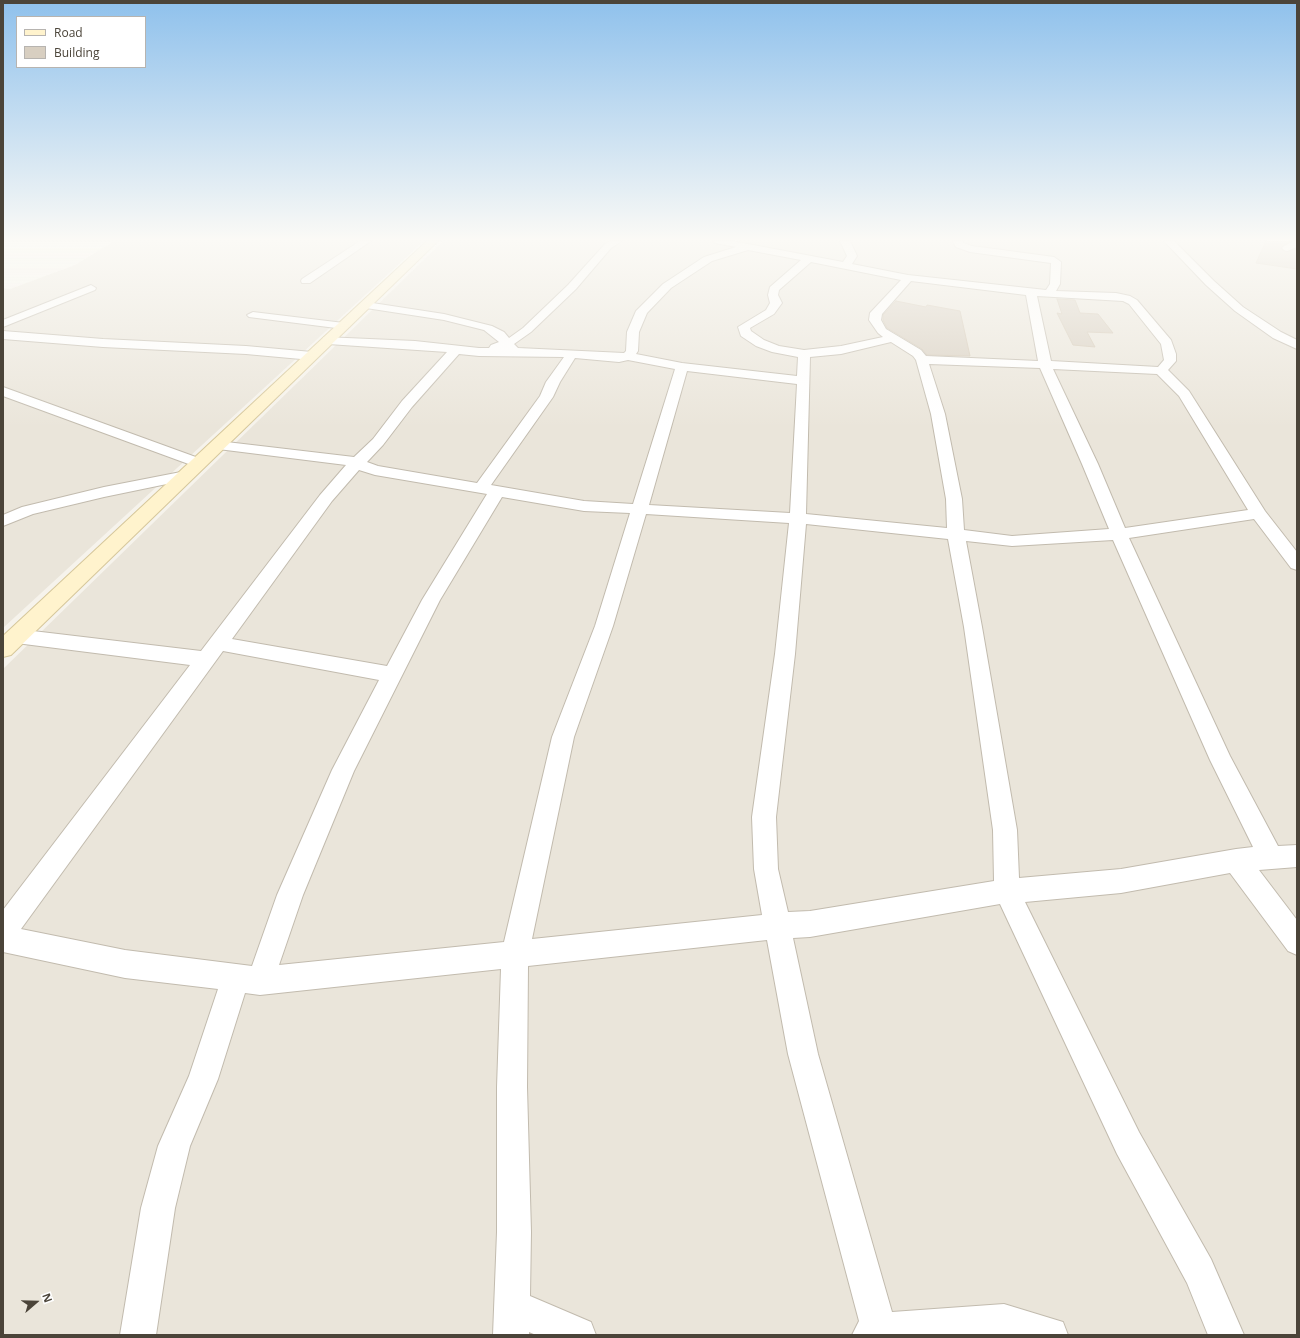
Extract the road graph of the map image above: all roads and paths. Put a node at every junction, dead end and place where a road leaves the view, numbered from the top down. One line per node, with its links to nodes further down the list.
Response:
1 (53, 303): 11 (street)
2 (555, 303): 17 (street)
3 (652, 303): 22 (street)
4 (776, 303): 20 (street)
5 (885, 303): 14 (street)
6 (1032, 303): 24 (street)
7 (1134, 303): 26 (street)
8 (1234, 303): 16 (street)
9 (366, 305): 12 (main road); 17 (street)
10 (253, 315): 12 (street)
11 (3, 324)
12 (344, 326): 15 (main road)
13 (3, 335): 21 (street)
14 (894, 338): 20 (street); 23 (street)
15 (328, 340): 18 (street); 21 (main road)
16 (1297, 345)
17 (511, 348): 18 (street); 19 (street)
18 (456, 350): 30 (street)
19 (572, 354): 22 (street); 33 (street)
20 (804, 354): 27 (street)
21 (312, 356): 29 (main road)
22 (628, 356): 25 (street)
23 (922, 360): 24 (street); 39 (street)
24 (1045, 365): 26 (street); 38 (street)
25 (682, 367): 27 (street); 34 (street)
26 (1160, 372): 35 (street)
27 (804, 381): 36 (street)
28 (3, 391): 31 (street)
29 (218, 445): 30 (street); 31 (main road)
30 (357, 462): 33 (street); 42 (street)
31 (199, 463): 32 (main road)
32 (186, 476): 37 (street); 41 (main road)
33 (489, 490): 34 (street); 43 (street)
34 (641, 510): 36 (street); 52 (street)
35 (1258, 513): 38 (street); 40 (street)
36 (798, 518): 39 (street); 48 (street)
37 (3, 521)
38 (1119, 534): 39 (street); 45 (street)
39 (956, 536): 47 (street)
40 (1297, 564)
41 (11, 636): 42 (street)
42 (211, 651): 43 (street); 49 (street)
43 (392, 675): 53 (street)
44 (1297, 856): 45 (street)
45 (1271, 857): 46 (street)
46 (1236, 860): 47 (street); 51 (street)
47 (1007, 891): 48 (street); 59 (street)
48 (778, 926): 52 (street); 55 (street)
49 (3, 932)
50 (3, 938): 53 (street)
51 (1297, 942)
52 (514, 954): 53 (street); 54 (street)
53 (248, 979): 56 (street)
54 (512, 1321): 57 (street)
55 (875, 1334): 58 (street)
56 (138, 1335)
57 (578, 1335)
58 (1050, 1335)
59 (1226, 1335)

